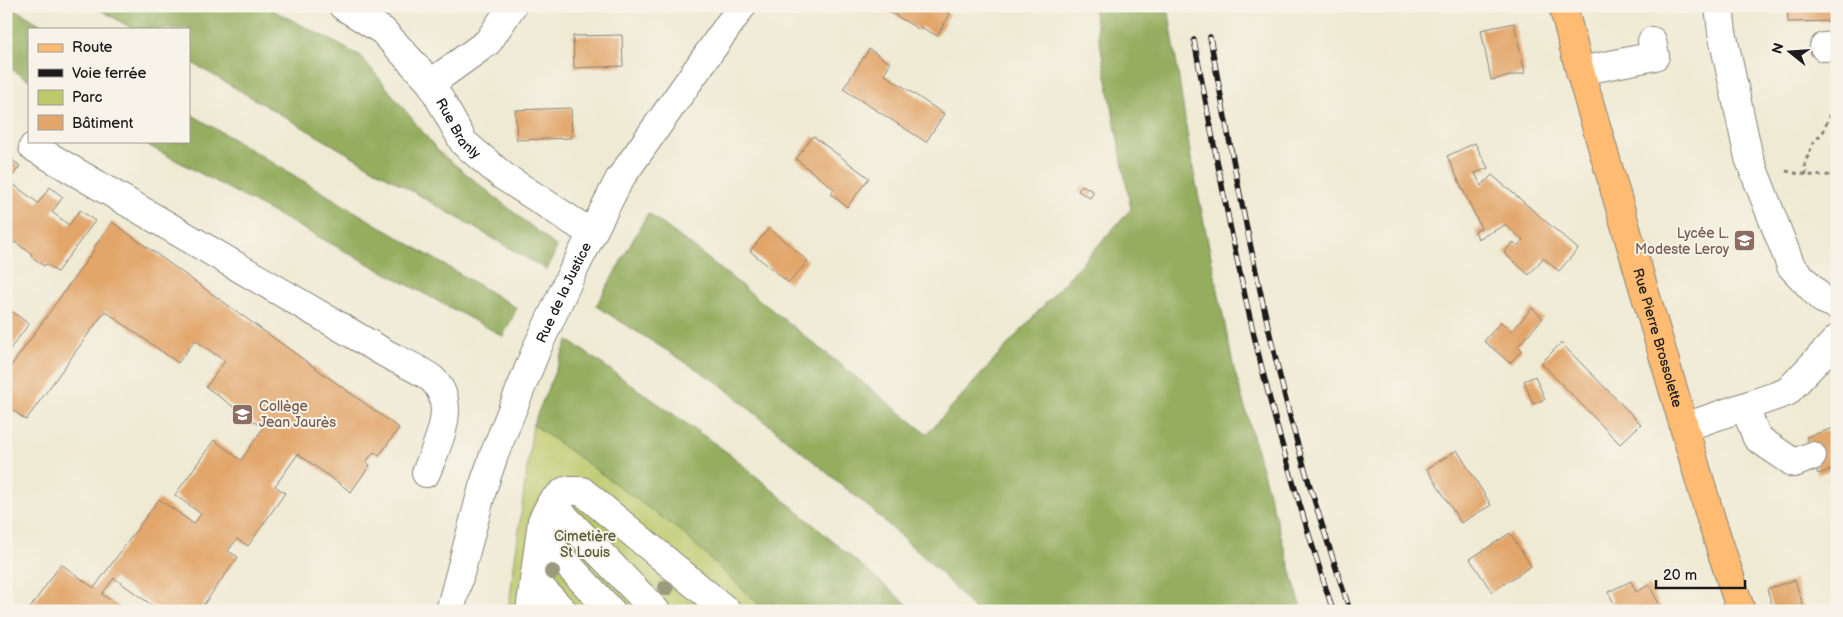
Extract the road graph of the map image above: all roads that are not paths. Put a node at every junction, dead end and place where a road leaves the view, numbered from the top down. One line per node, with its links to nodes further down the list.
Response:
1 (342, 6): 8 (street, Rue Branly)
2 (512, 6): 8 (street)
3 (742, 6): 10 (street, Rue de la Justice)
4 (1563, 6): 7 (main road, Rue Pierre Brossolette)
5 (1719, 6): 11 (street)
6 (1652, 41): 7 (street)
7 (1580, 71): 14 (main road, Rue Pierre Brossolette)
8 (431, 83): 10 (street, Rue Branly)
9 (33, 147): 16 (street)
10 (591, 233): 20 (street, Rue de la Justice)
11 (1837, 305)
12 (1837, 339): 13 (street)
13 (1745, 406): 14 (street); 15 (street)
14 (1685, 427): 26 (main road, Rue Pierre Brossolette)
15 (1812, 456)
16 (426, 472)
17 (551, 503): 18 (street); 24 (street); 25 (street)
18 (541, 536): 19 (street); 23 (street)
19 (534, 581): 21 (street); 22 (street)
20 (450, 611)
21 (530, 611)
22 (563, 611)
23 (611, 611)
24 (656, 611)
25 (727, 611)
26 (1741, 611)

